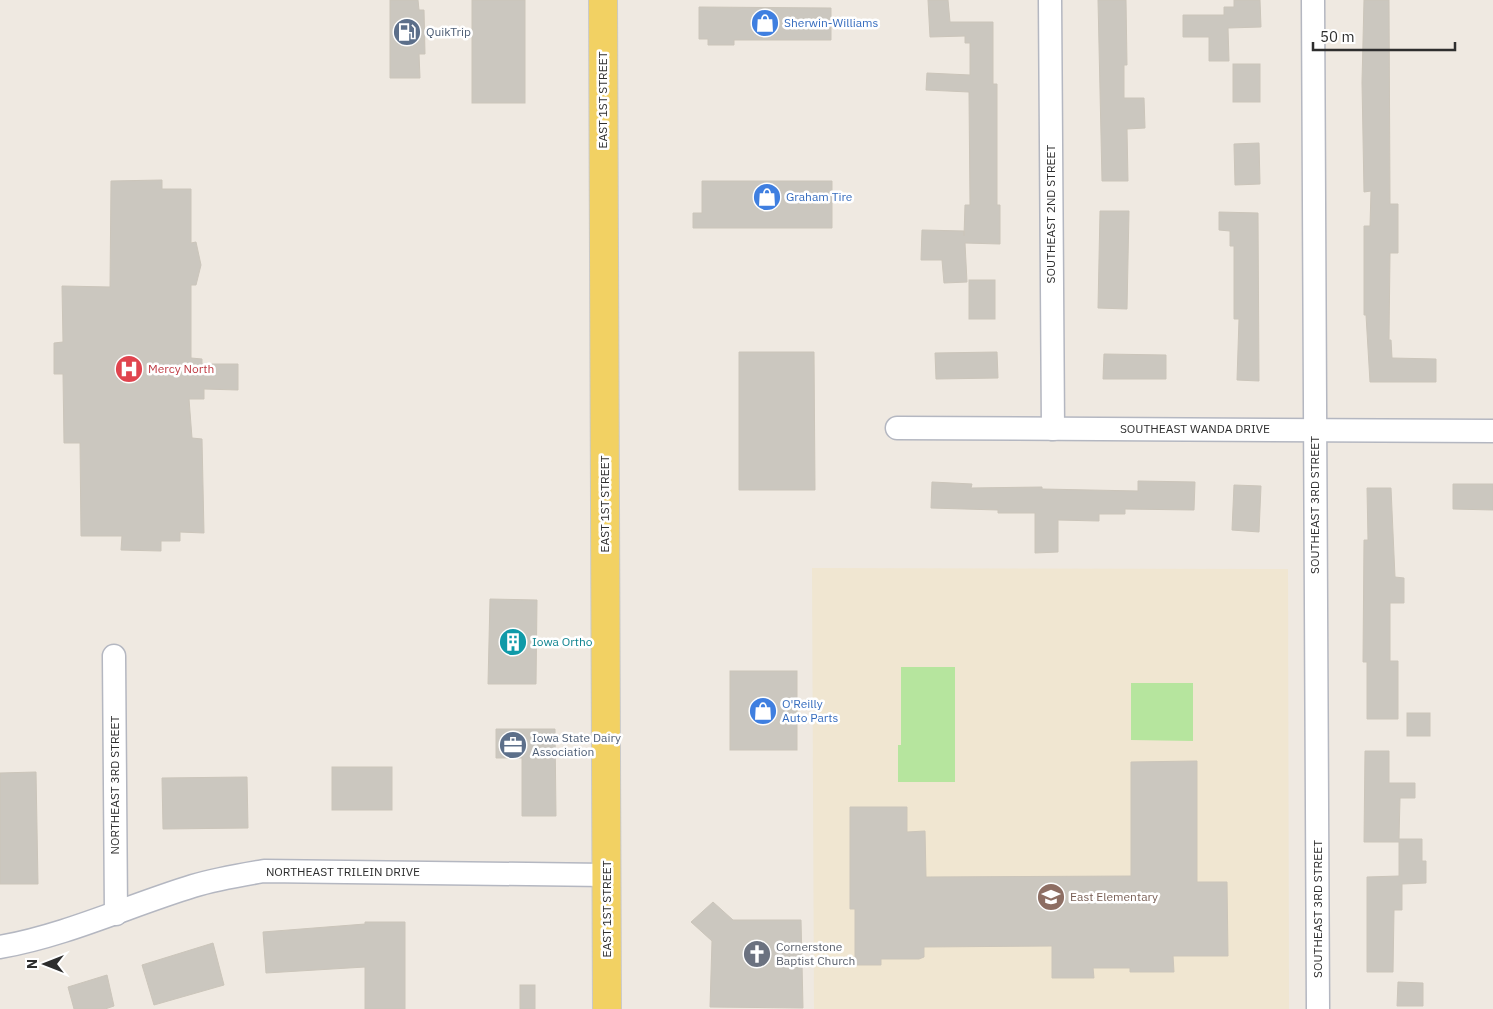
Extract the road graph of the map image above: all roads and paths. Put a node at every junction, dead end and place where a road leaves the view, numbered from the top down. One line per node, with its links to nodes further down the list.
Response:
1 (603, 0): 9 (main road, EAST 1ST STREET)
2 (1050, 0): 5 (street, SOUTHEAST 2ND STREET)
3 (1313, 0): 6 (street, SOUTHEAST 3RD STREET)
4 (897, 428): 5 (street, SOUTHEAST WANDA DRIVE)
5 (1053, 428): 6 (street, SOUTHEAST WANDA DRIVE)
6 (1315, 429): 7 (street, SOUTHEAST WANDA DRIVE); 13 (street, SOUTHEAST 3RD STREET)
7 (1493, 431)
8 (114, 656): 10 (street, NORTHEAST 3RD STREET)
9 (606, 875): 10 (street, NORTHEAST TRILEIN DRIVE); 12 (main road, EAST 1ST STREET)
10 (116, 914): 11 (street, NORTHEAST TRILEIN DRIVE)
11 (0, 947)
12 (607, 1009)
13 (1318, 1009)

